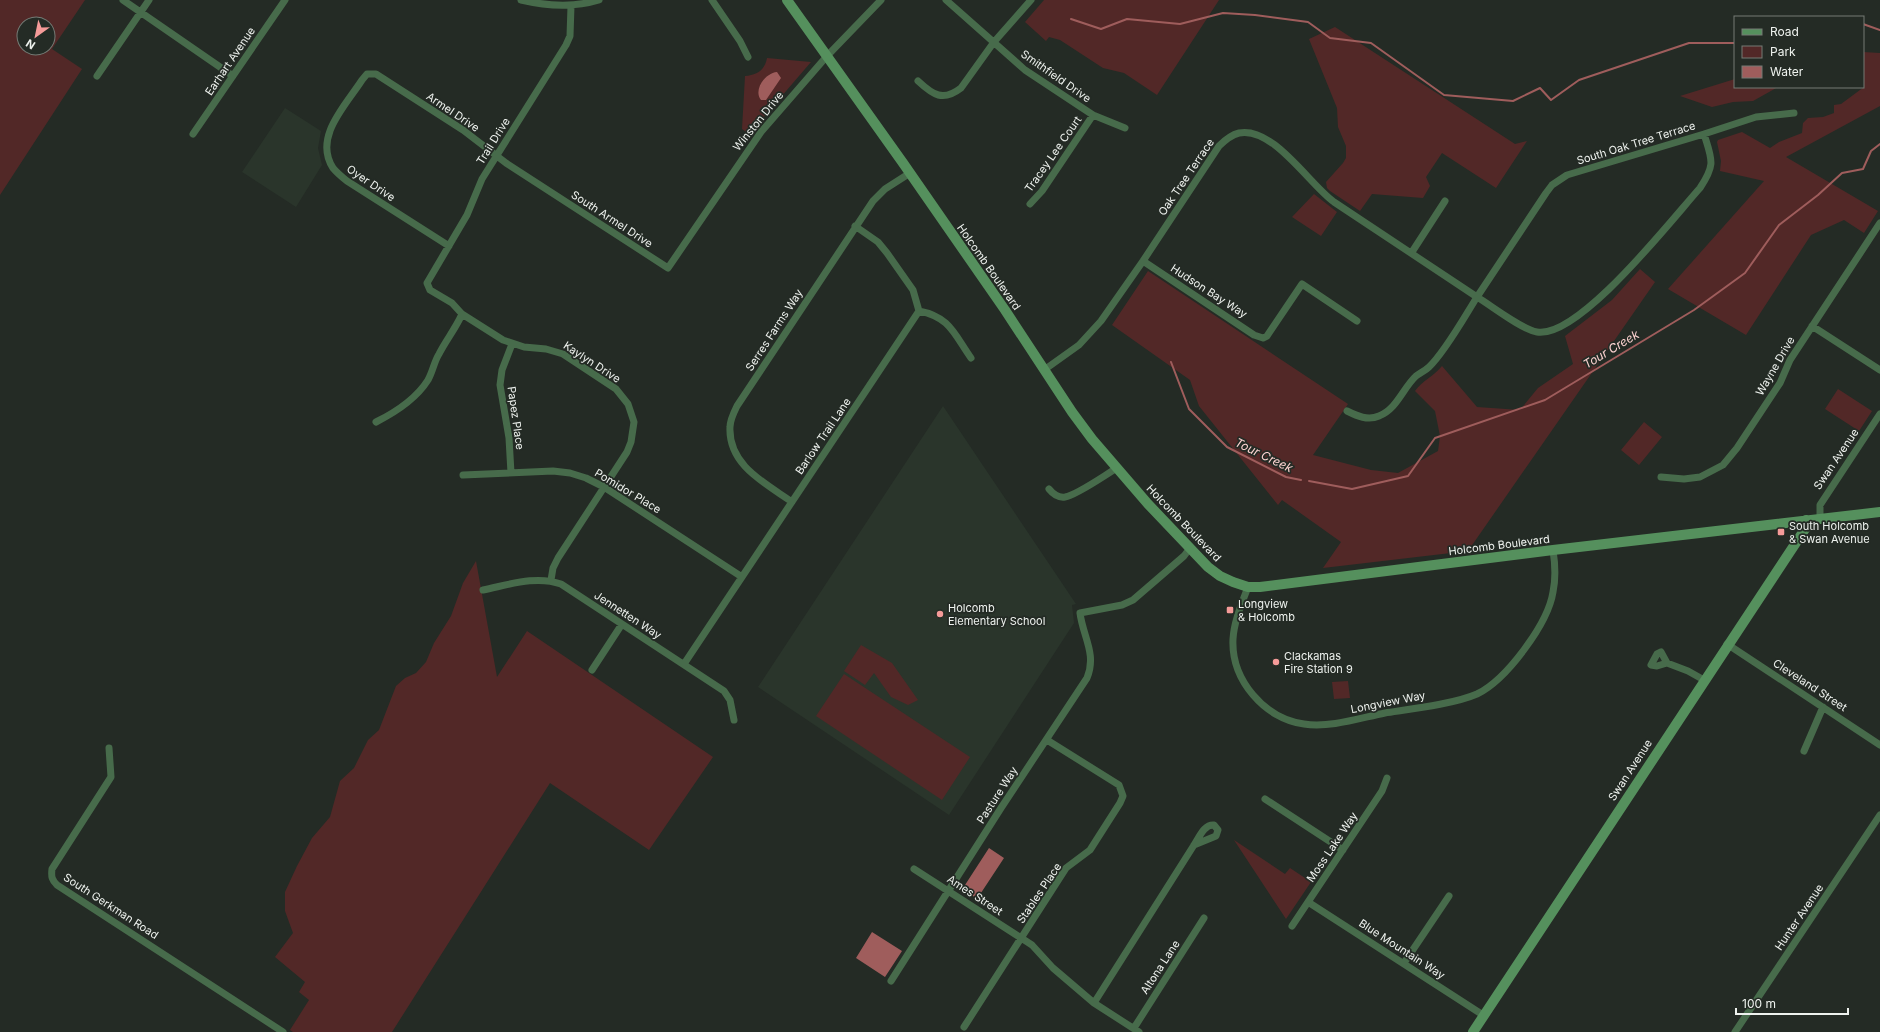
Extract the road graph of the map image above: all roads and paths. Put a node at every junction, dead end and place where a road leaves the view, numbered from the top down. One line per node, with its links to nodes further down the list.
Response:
1 (123, 0): 12 (street)
2 (149, 0): 12 (street)
3 (285, 0): 18 (street, Earhart Avenue)
4 (521, 0): 11 (street)
5 (599, 0): 11 (street)
6 (712, 0): 15 (street)
7 (788, 0): 14 (street, Holcomb Boulevard)
8 (881, 0): 14 (street, Winston Drive)
9 (946, 0): 13 (street, Smithfield Drive)
10 (1031, 0): 13 (street)
11 (571, 6): 25 (street, Trail Drive)
12 (141, 12): 17 (street); 18 (street)
13 (994, 42): 19 (street); 21 (street, Smithfield Drive)
14 (827, 56): 26 (street, Holcomb Boulevard); 35 (street, Winston Drive)
15 (748, 57)
16 (367, 74): 25 (street, Armel Drive); 32 (street, Oyer Drive)
17 (97, 76)
18 (233, 76): 23 (street, Earhart Avenue)
19 (918, 82)
20 (1794, 113): 24 (street)
21 (1093, 115): 22 (street, Smithfield Drive); 29 (street, Tracey Lee Court)
22 (1125, 128)
23 (194, 134)
24 (1704, 134): 37 (street, South Oak Tree Terrace); 37 (street, South Oak Tree Terrace)
25 (496, 156): 27 (street, Armel Drive); 32 (street, Trail Drive)
26 (910, 173): 31 (street, Serres Farms Way); 44 (street, Holcomb Boulevard)
27 (544, 188): 35 (street, South Armel Drive)
28 (1445, 201): 33 (street)
29 (1030, 204)
30 (1880, 223): 41 (street, Wayne Drive)
31 (855, 226): 38 (street); 55 (street, Serres Farms Way)
32 (449, 246): 36 (street, Trail Drive)
33 (1412, 252): 34 (street, Oak Tree Terrace); 37 (street, Oak Tree Terrace)
34 (1143, 261): 40 (street, Hudson Bay Way); 44 (street, Oak Tree Terrace)
35 (668, 268)
36 (428, 287): 39 (street, Kaylyn Drive)
37 (1478, 297): 46 (street)
38 (919, 311): 43 (street); 55 (street, Barlow Trail Lane)
39 (462, 314): 42 (street, Kaylyn Drive); 48 (street)
40 (1357, 321)
41 (1812, 326): 45 (street); 52 (street, Wayne Drive)
42 (512, 344): 50 (street, Papez Place); 53 (street, Kaylyn Drive)
43 (971, 358)
44 (1044, 370): 49 (street, Holcomb Boulevard)
45 (1880, 370)
46 (1347, 411)
47 (1880, 414): 57 (street, Swan Avenue)
48 (376, 422)
49 (1117, 468): 54 (street); 59 (street, Holcomb Boulevard)
50 (511, 473): 51 (street, Pomidor Place); 53 (street, Pomidor Place)
51 (463, 475)
52 (1661, 477)
53 (604, 487): 61 (street, Pomidor Place); 62 (street, Kaylyn Drive)
54 (1049, 489)
55 (792, 502): 61 (street, Barlow Trail Lane)
56 (1880, 512): 57 (street, Holcomb Boulevard)
57 (1820, 519): 58 (street, Holcomb Boulevard)
58 (1806, 520): 60 (street, Holcomb Boulevard); 66 (street, Swan Avenue)
59 (1190, 548): 63 (street, Holcomb Boulevard); 73 (street, Pasture Way)
60 (1553, 550): 63 (street, Holcomb Boulevard); 63 (street, Longview Way)
61 (742, 577): 68 (street, Barlow Trail Lane)
62 (550, 580): 64 (street, Jennetten Way); 65 (street, Jennetten Way)
63 (1248, 587)
64 (483, 590)
65 (622, 624): 68 (street, Jennetten Way); 69 (street)
66 (1727, 644): 70 (street, Swan Avenue); 71 (street, Cleveland Street)
67 (1667, 663): 70 (street)
68 (684, 664): 72 (street, Jennetten Way)
69 (592, 670)
70 (1704, 680): 92 (street, Swan Avenue)
71 (1823, 707): 74 (street, Cleveland Street); 76 (street)
72 (734, 720)
73 (1047, 740): 83 (street, Pasture Way); 88 (street, Stables Place)
74 (1880, 745)
75 (109, 748): 95 (street, South Gerkman Road)
76 (1804, 751)
77 (1387, 778): 81 (street, Moss Lake Way)
78 (1265, 799): 81 (street)
79 (1880, 815): 97 (street, Hunter Avenue)
80 (1194, 845): 91 (street)
81 (1343, 850): 85 (street, Moss Lake Way)
82 (914, 869): 83 (street, Ames Street)
83 (949, 891): 88 (street, Ames Street); 90 (street, Pasture Way)
84 (1449, 896): 89 (street)
85 (1308, 902): 87 (street, Moss Lake Way); 89 (street, Blue Mountain Way)
86 (1204, 918): 94 (street, Altona Lane)
87 (1292, 926)
88 (1022, 938): 91 (street, Ames Street); 93 (street, Stables Place)
89 (1404, 963): 92 (street, Blue Mountain Way)
90 (891, 981)
91 (1094, 1003): 94 (street, Ames Street)
92 (1483, 1015): 96 (street, Swan Avenue)
93 (964, 1027)
94 (1136, 1030)
95 (284, 1032)
96 (1472, 1032)
97 (1735, 1032)

